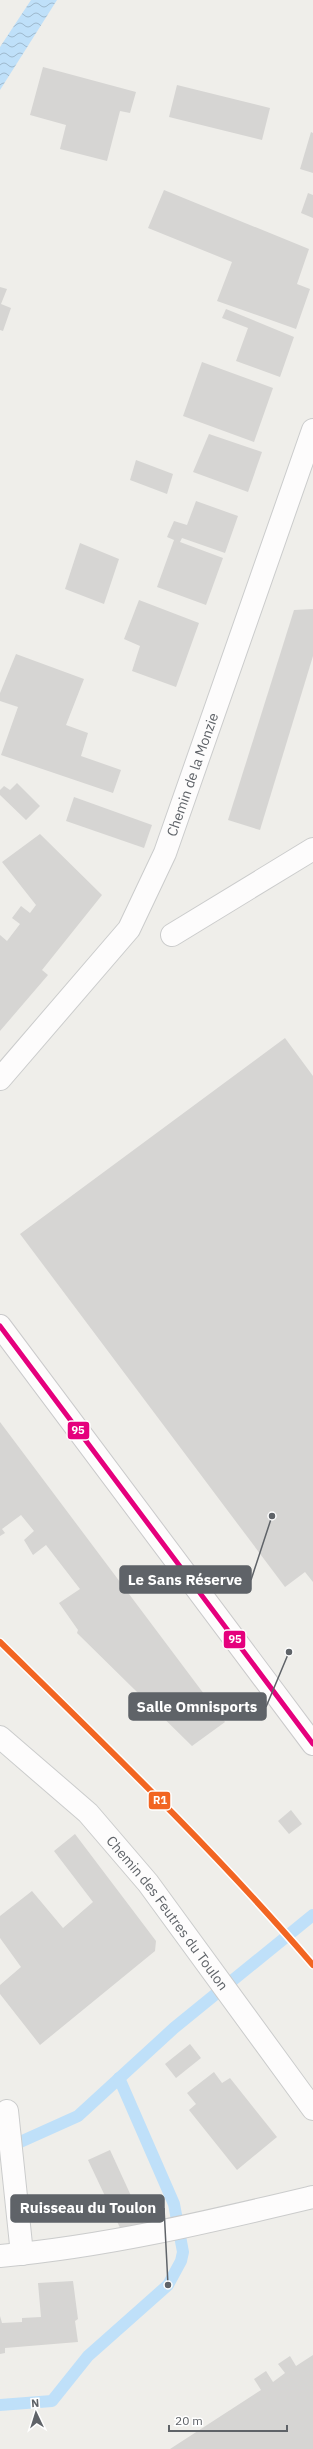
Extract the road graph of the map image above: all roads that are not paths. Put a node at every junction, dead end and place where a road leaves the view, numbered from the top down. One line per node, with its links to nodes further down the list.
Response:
1 (313, 430): 4 (street, Chemin de la Monzie)
2 (313, 849): 3 (street)
3 (172, 935)
4 (0, 1079)
5 (0, 1326): 7 (street)
6 (0, 1737): 8 (street, Chemin des Feutres du Toulon)
7 (313, 1744)
8 (313, 2109)
9 (8, 2116): 11 (street)
10 (313, 2197): 11 (street)
11 (22, 2254): 12 (street)
12 (0, 2256)

